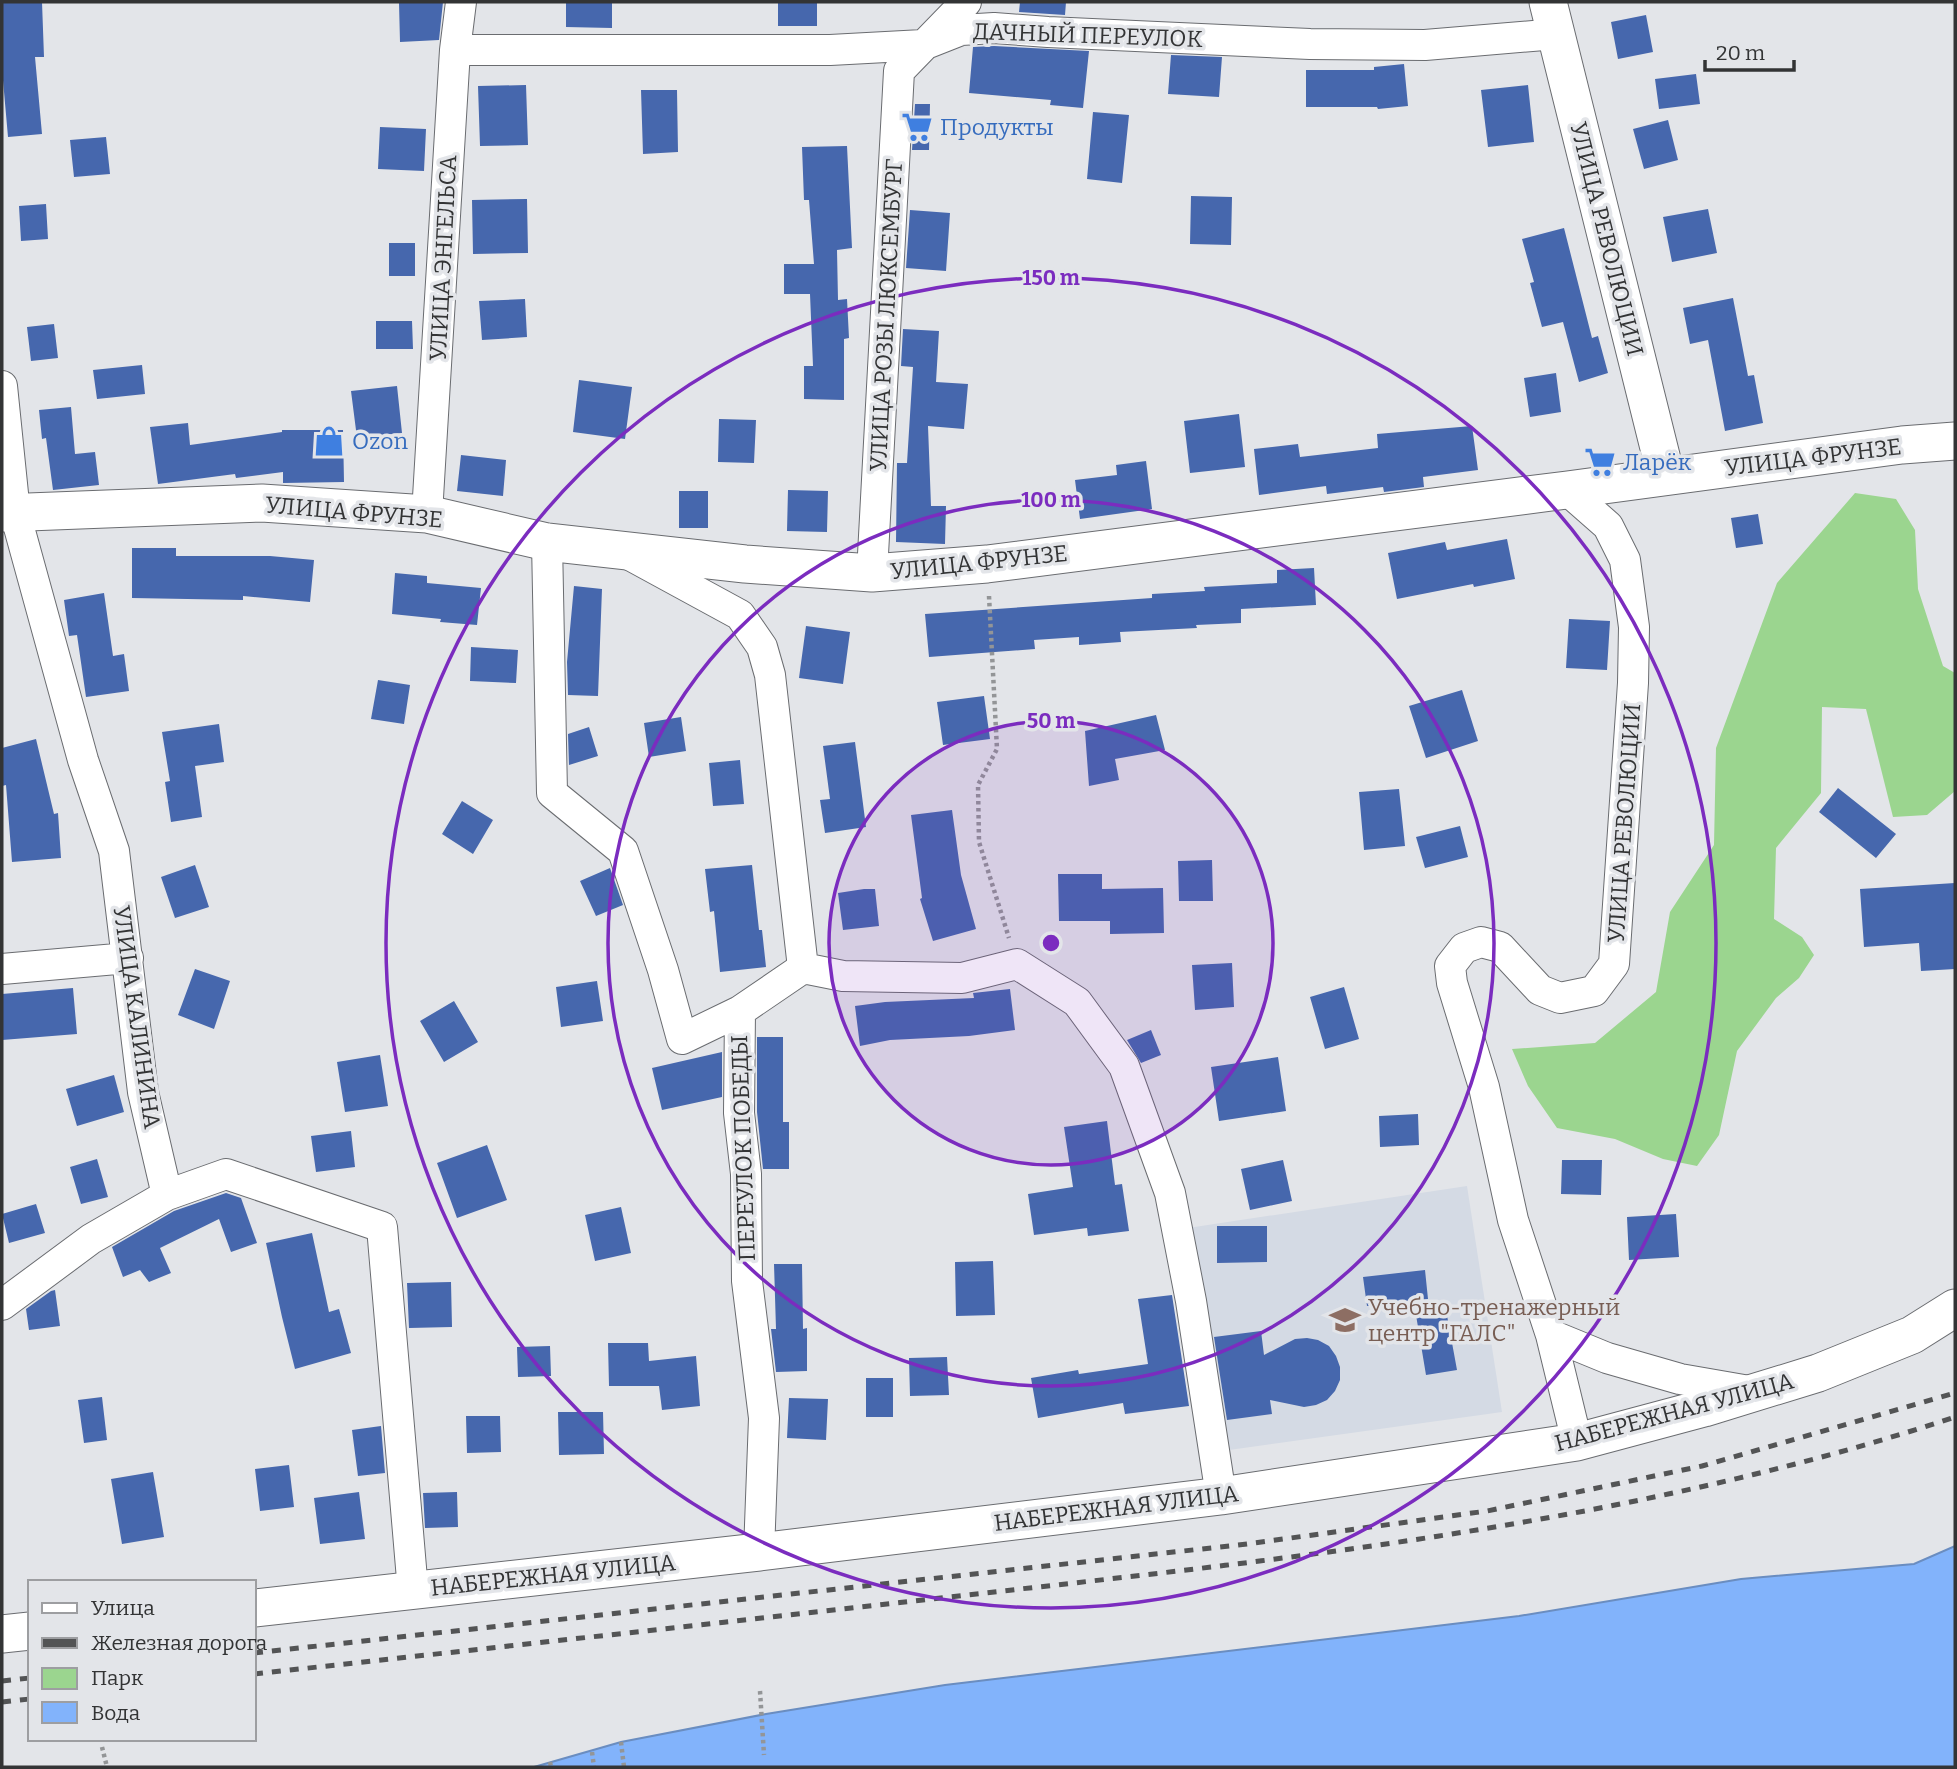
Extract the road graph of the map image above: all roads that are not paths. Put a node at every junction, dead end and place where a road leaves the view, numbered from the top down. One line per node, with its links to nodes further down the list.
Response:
1 (461, 2): 5 (street, УЛИЦА ЭНГЕЛЬСА)
2 (966, 2): 4 (street, УЛИЦА РОЗЫ ЛЮКСЕМБУРГ)
3 (1552, 18): 4 (street, ДАЧНЫЙ ПЕРЕУЛОК); 8 (street, УЛИЦА РЕВОЛЮЦИИ)
4 (923, 45): 5 (street, ДАЧНЫЙ ПЕРЕУЛОК); 14 (street, УЛИЦА РОЗЫ ЛЮКСЕМБУРГ)
5 (455, 50): 11 (street, УЛИЦА ЭНГЕЛЬСА)
6 (2, 386): 10 (street, УЛИЦА КАЛИНИНА)
7 (1955, 442): 8 (street, УЛИЦА ФРУНЗЕ)
8 (1666, 476): 9 (street, УЛИЦА ФРУНЗЕ)
9 (1567, 490): 14 (street, УЛИЦА ФРУНЗЕ); 22 (street, УЛИЦА РЕВОЛЮЦИИ)
10 (8, 513): 11 (street, УЛИЦА ФРУНЗЕ); 15 (street, УЛИЦА КАЛИНИНА)
11 (427, 514): 12 (street, УЛИЦА ФРУНЗЕ)
12 (547, 542): 13 (street, УЛИЦА ФРУНЗЕ); 18 (street, ПЕРЕУЛОК ПОБЕДЫ)
13 (622, 551): 14 (street, УЛИЦА ФРУНЗЕ); 16 (street)
14 (872, 573)
15 (128, 958): 17 (street); 19 (street, УЛИЦА КАЛИНИНА)
16 (803, 968): 18 (street); 25 (street)
17 (2, 969)
18 (740, 1011): 26 (street, ПЕРЕУЛОК ПОБЕДЫ)
19 (167, 1195): 20 (street); 27 (street)
20 (2, 1305)
21 (1955, 1308): 23 (street, НАБЕРЕЖНАЯ УЛИЦА)
22 (1551, 1335): 23 (street); 24 (street, УЛИЦА РЕВОЛЮЦИИ)
23 (1755, 1392): 24 (street, НАБЕРЕЖНАЯ УЛИЦА)
24 (1577, 1442): 25 (street, НАБЕРЕЖНАЯ УЛИЦА)
25 (1220, 1496): 26 (street, НАБЕРЕЖНАЯ УЛИЦА)
26 (759, 1552): 27 (street, НАБЕРЕЖНАЯ УЛИЦА)
27 (413, 1591): 28 (street, НАБЕРЕЖНАЯ УЛИЦА)
28 (256, 1608)
29 (28, 1631): 30 (street)
30 (2, 1634)

